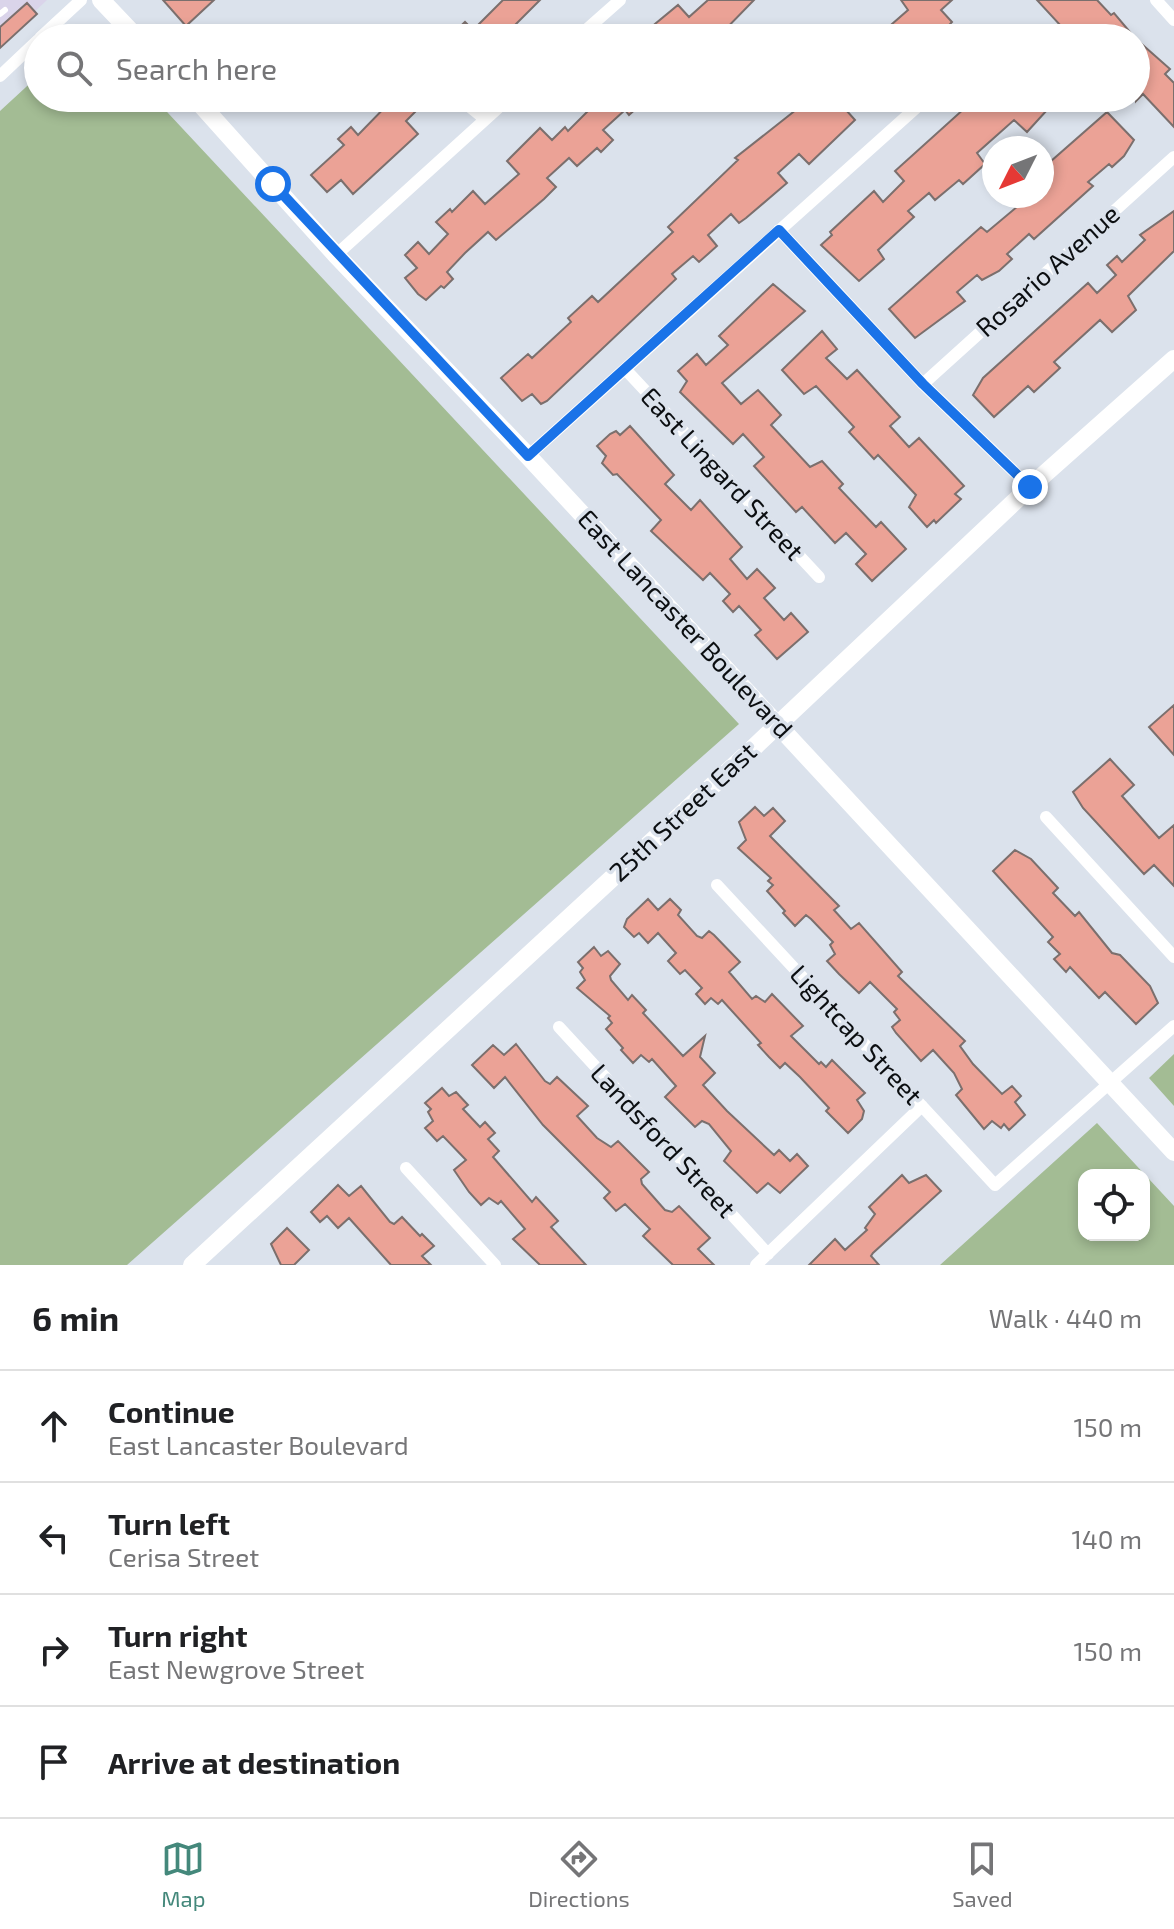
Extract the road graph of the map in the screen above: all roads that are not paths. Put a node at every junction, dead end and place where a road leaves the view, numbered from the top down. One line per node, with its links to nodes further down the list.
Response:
1 (81, 0): 6 (street)
2 (101, 0): 7 (main road)
3 (620, 0): 8 (street)
4 (1156, 0): 5 (street)
5 (1174, 20)
6 (55, 24)
7 (124, 24)
8 (593, 24)
9 (24, 53): 10 (street)
10 (0, 76)
11 (208, 112): 18 (main road, East Lancaster Boulevard)
12 (476, 112): 15 (street)
13 (493, 112): 15 (street)
14 (911, 112): 17 (street)
15 (485, 119): 18 (street)
16 (1174, 157): 21 (street, Rosario Avenue)
17 (779, 230): 20 (street); 21 (street)
18 (336, 255): 22 (main road, East Lancaster Boulevard)
19 (1174, 359): 23 (main road, 25th Street East)
20 (626, 370): 22 (street); 24 (street, East Lingard Street)
21 (923, 384): 23 (street)
22 (528, 456): 25 (main road, East Lancaster Boulevard)
23 (1030, 487): 25 (main road, 25th Street East)
24 (819, 577)
25 (778, 724): 31 (main road, East Lancaster Boulevard); 36 (main road, 25th Street East)
26 (1046, 817): 28 (street)
27 (717, 885): 32 (street, Lightcap Street)
28 (1174, 957)
29 (1174, 1026): 31 (street)
30 (559, 1027): 35 (street, Landsford Street)
31 (1110, 1083): 32 (street, Lightcap Street); 33 (main road, East Lancaster Boulevard)
32 (922, 1106): 35 (street)
33 (1174, 1152)
34 (406, 1168): 37 (street)
35 (768, 1254): 38 (street)
36 (192, 1265)
37 (495, 1265)
38 (756, 1265)

